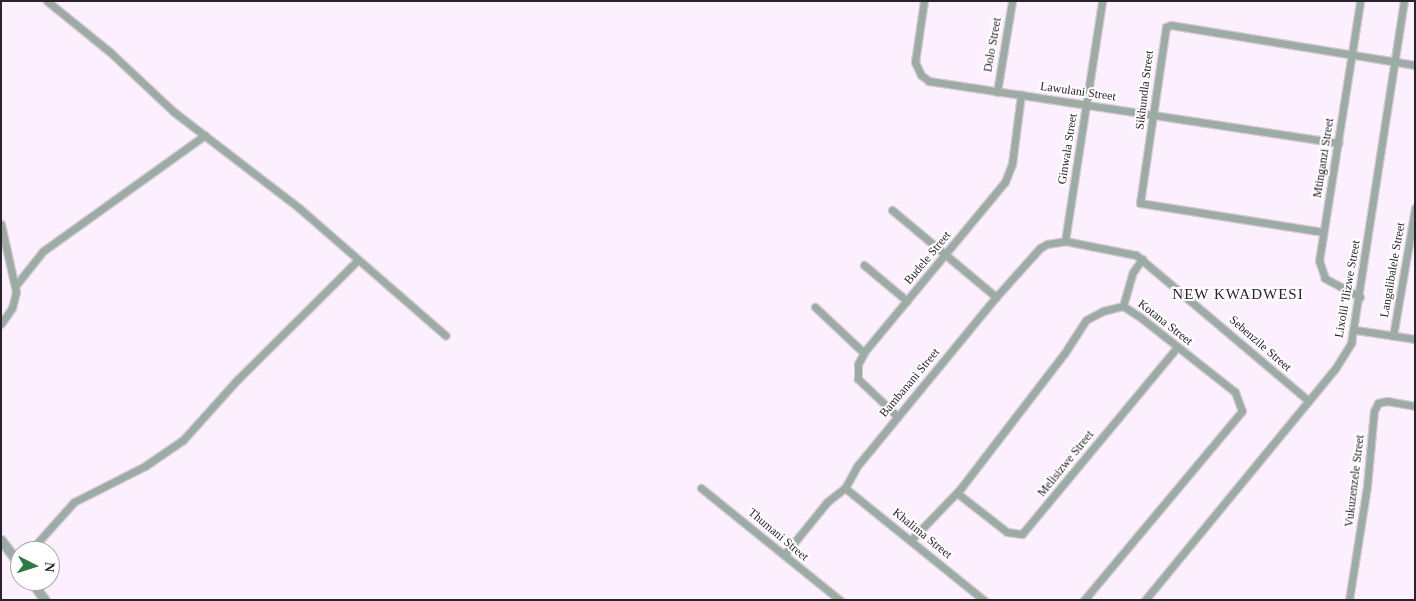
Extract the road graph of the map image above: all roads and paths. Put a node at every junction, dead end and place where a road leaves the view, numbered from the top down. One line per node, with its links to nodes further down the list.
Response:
1 (47, 1): 14 (street)
2 (924, 1): 10 (street, Lawulani Street)
3 (1012, 1): 10 (street, Dolo Street)
4 (1102, 1): 12 (street, Ginwala Street)
5 (1360, 1): 7 (street, Mtinganzi Street)
6 (1404, 1): 8 (street, Lixolil 'Ilizwe Street)
7 (1352, 54): 8 (street, Sikhundla Street); 13 (street, Sikhundla Street); 15 (street, Mtinganzi Street)
8 (1395, 62): 9 (street, Sikhundla Street); 27 (street, Lixolil 'Ilizwe Street)
9 (1415, 65)
10 (997, 92): 11 (street, Lawulani Street)
11 (1021, 95): 12 (street, Lawulani Street); 21 (street, Budele Street)
12 (1087, 104): 13 (street, Lawulani Street); 20 (street, Ginwala Street)
13 (1154, 114): 15 (street, Lawulani Street); 19 (street, Sikhundla Street)
14 (205, 135): 23 (street); 25 (street)
15 (1338, 143): 19 (street, Mtinganzi Street)
16 (1415, 208): 34 (street, Langalibalele Street)
17 (892, 210): 21 (street)
18 (1, 224): 25 (street)
19 (1323, 232): 27 (street, Mtinganzi Street)
20 (1065, 241): 22 (street, Sebenzile Street); 26 (street, Bambanani Street)
21 (945, 255): 26 (street); 28 (street, Budele Street)
22 (1142, 259): 29 (street); 38 (street, Sebenzile Street)
23 (358, 260): 33 (street); 46 (street)
24 (864, 265): 28 (street)
25 (16, 284): 31 (street)
26 (996, 297): 40 (street, Bambanani Street)
27 (1360, 297): 32 (street, Lixolil 'Ilizwe Street)
28 (907, 301): 37 (street, Budele Street)
29 (1122, 306): 36 (street, Kotana Street); 43 (street, Kotana Street)
30 (815, 307): 37 (street)
31 (1, 324)
32 (1356, 330): 34 (street); 38 (street, Lixolil 'Ilizwe Street)
33 (445, 335)
34 (1393, 336): 35 (street)
35 (1415, 339)
36 (1177, 347): 43 (street, Melisizwe Street); 51 (street, Kotana Street)
37 (864, 353): 40 (street, Budele Street)
38 (1308, 401): 52 (street, Lixolil 'Ilizwe Street)
39 (1415, 406): 53 (street, Vukuzenzele Street)
40 (897, 416): 42 (street, Bambanani Street)
41 (701, 488): 48 (street, Thumani Street)
42 (845, 488): 44 (street, Khalima Street); 48 (street, Bambanani Street)
43 (957, 493): 44 (street, Kotana Street)
44 (912, 539): 50 (street, Khalima Street)
45 (1, 540): 47 (street)
46 (39, 541)
47 (10, 552)
48 (784, 555): 49 (street, Thumani Street)
49 (840, 600)
50 (984, 600)
51 (1084, 600)
52 (1145, 600)
53 (1349, 600)

